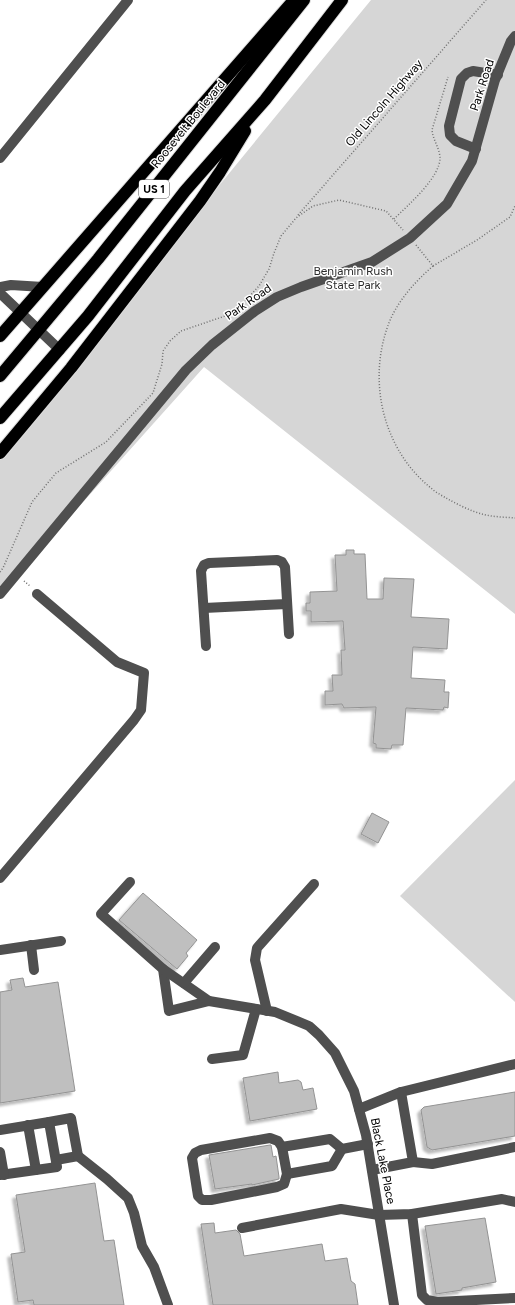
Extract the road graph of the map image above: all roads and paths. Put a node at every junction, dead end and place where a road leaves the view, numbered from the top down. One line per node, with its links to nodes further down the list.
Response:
1 (128, 0): 11 (street)
2 (294, 0): 18 (highway, Roosevelt Boulevard / US 1)
3 (304, 0): 21 (highway, Roosevelt Boulevard / US 1)
4 (342, 0): 9 (highway, US 1)
5 (486, 0): 13 (path, Old Lincoln Highway)
6 (515, 36): 7 (street, Park Road)
7 (498, 75): 10 (street, Park Road); 10 (street)
8 (448, 77): 14 (path)
9 (265, 100): 23 (highway, US 1); 26 (highway, US 1)
10 (476, 148): 29 (street, Park Road)
11 (0, 158)
12 (515, 206): 16 (path)
13 (296, 218)
14 (394, 219)
15 (413, 242): 16 (path)
16 (433, 266): 27 (path)
17 (0, 287): 18 (street)
18 (42, 287): 20 (highway, Roosevelt Boulevard / US 1)
19 (0, 293): 20 (street)
20 (20, 313): 21 (street); 22 (highway, Roosevelt Boulevard / US 1)
21 (39, 330): 23 (street); 24 (highway, Roosevelt Boulevard / US 1)
22 (0, 336)
23 (60, 350): 25 (highway, US 1)
24 (0, 376)
25 (0, 418)
26 (0, 453)
27 (515, 518)
28 (22, 578): 30 (path)
29 (0, 594)
30 (37, 594): 35 (street)
31 (287, 604): 32 (street); 32 (street); 33 (street)
32 (204, 608): 34 (street)
33 (289, 634)
34 (206, 646)
35 (0, 878)
36 (130, 882): 42 (street)
37 (314, 884): 47 (street)
38 (61, 941): 39 (street)
39 (31, 945): 41 (street); 43 (street)
40 (215, 947): 44 (street)
41 (0, 950)
42 (163, 969): 44 (street); 45 (street)
43 (34, 970)
44 (184, 983): 45 (street)
45 (209, 1001): 46 (street, Black Lake Place)
46 (256, 1009): 47 (street, Black Lake Place); 48 (street)
47 (271, 1011): 51 (street, Black Lake Place)
48 (212, 1059)
49 (515, 1064): 50 (street)
50 (401, 1092): 51 (street); 62 (street)
51 (359, 1109): 55 (street, Black Lake Place)
52 (49, 1122): 53 (street); 60 (street); 61 (street)
53 (28, 1125): 54 (street); 63 (street)
54 (0, 1130)
55 (368, 1144): 58 (street); 64 (street, Black Lake Place)
56 (282, 1147): 58 (street); 65 (street); 65 (street)
57 (515, 1147): 62 (street)
58 (342, 1149): 65 (street)
59 (0, 1152): 66 (street)
60 (78, 1156): 61 (street); 72 (street)
61 (56, 1160): 63 (street)
62 (413, 1162): 64 (street)
63 (36, 1170): 66 (street)
64 (372, 1170): 69 (street, Black Lake Place)
65 (287, 1174)
66 (2, 1175)
67 (515, 1202): 68 (street)
68 (412, 1214): 69 (street); 71 (street)
69 (379, 1215): 70 (street); 73 (street, Black Lake Place)
70 (242, 1228)
71 (515, 1298)
72 (168, 1305)
73 (394, 1305)

